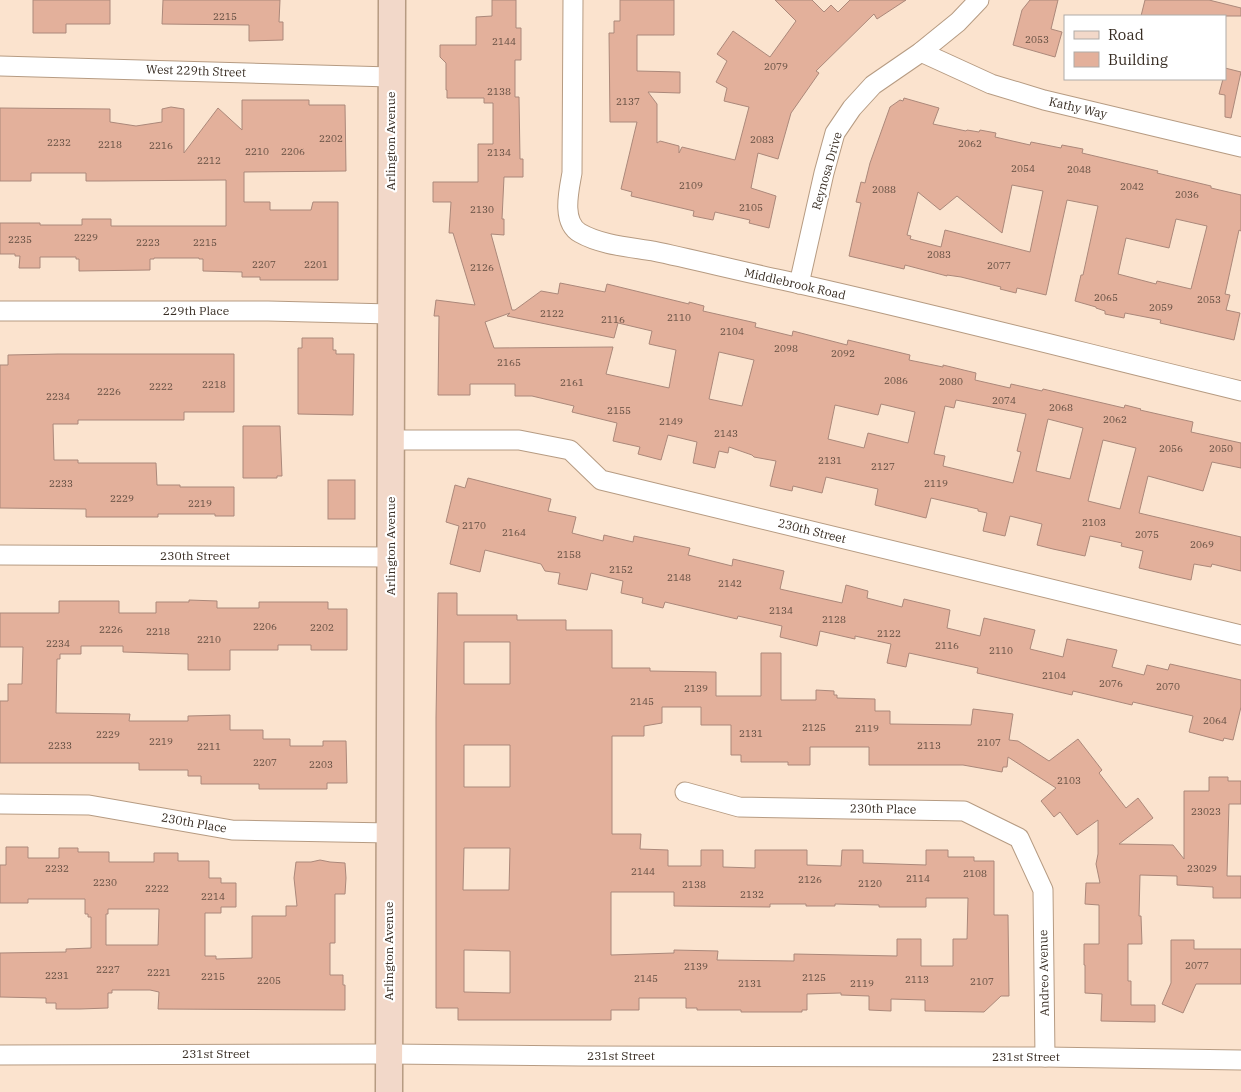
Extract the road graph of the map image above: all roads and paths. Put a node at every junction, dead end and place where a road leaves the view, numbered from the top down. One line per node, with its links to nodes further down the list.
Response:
1 (392, 0): 6 (main road, Arlington Avenue)
2 (573, 0): 8 (street, Middlebrook Road)
3 (979, 0): 4 (street, Reynosa Drive)
4 (921, 52): 7 (street, Kathy Way); 8 (street, Reynosa Drive)
5 (0, 66): 6 (street, West 229th Street)
6 (391, 77): 10 (main road, Arlington Avenue)
7 (1241, 147)
8 (799, 284): 11 (street, Middlebrook Road)
9 (0, 311): 10 (street, 229th Place)
10 (391, 314): 12 (main road, Arlington Avenue)
11 (1241, 391)
12 (391, 440): 14 (main road, Arlington Avenue); 15 (street, 230th Street)
13 (0, 555): 14 (street, 230th Street)
14 (390, 557): 18 (main road, Arlington Avenue)
15 (1241, 635)
16 (685, 792): 19 (street, 230th Place)
17 (0, 804): 18 (street, 230th Place)
18 (390, 834): 20 (main road, Arlington Avenue)
19 (1042, 890): 22 (street, Andreo Avenue)
20 (389, 1054): 21 (street, 231st Street); 22 (street, 231st Street); 24 (main road, Arlington Avenue)
21 (0, 1055)
22 (1045, 1056): 23 (street, 231st Street)
23 (1241, 1060)
24 (389, 1092)

